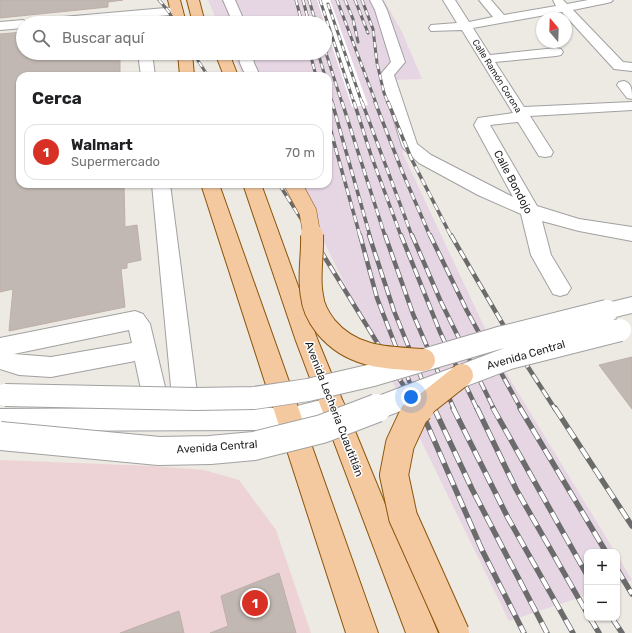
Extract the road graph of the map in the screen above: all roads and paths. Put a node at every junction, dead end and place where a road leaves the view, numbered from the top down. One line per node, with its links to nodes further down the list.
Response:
1 (229, 0): 12 (street)
2 (376, 0): 36 (street)
3 (449, 0): 16 (street, Calle Ramón Corona)
4 (485, 0): 13 (street)
5 (607, 0): 6 (street)
6 (562, 4): 13 (street); 24 (street)
7 (194, 5): 10 (main road); 11 (main road)
8 (177, 11): 9 (street)
9 (120, 16)
10 (197, 16)
11 (203, 16)
12 (235, 16)
13 (502, 20): 16 (street)
14 (16, 25): 15 (street)
15 (0, 26)
16 (466, 26): 17 (street); 19 (street, Calle Ramón Corona)
17 (435, 28)
18 (556, 52): 19 (street)
19 (487, 59): 30 (street, Calle Ramón Corona)
20 (147, 60): 25 (street)
21 (186, 60): 26 (main road)
22 (225, 60): 27 (main road)
23 (246, 60): 28 (street)
24 (627, 67)
25 (148, 72)
26 (187, 72)
27 (229, 72)
28 (251, 72)
29 (632, 106): 30 (street)
30 (521, 114): 31 (street, Calle Ramón Corona); 36 (street, Calle Bondojo)
31 (545, 152)
32 (160, 188): 48 (street)
33 (211, 188): 49 (main road)
34 (253, 188): 47 (main road, Avenida Lecheria Cuautitlán)
35 (295, 188): 44 (main road, bridge)
36 (530, 210): 37 (street); 38 (street, Calle Bondojo)
37 (632, 234)
38 (560, 288)
39 (632, 305): 40 (street, Avenida Central)
40 (619, 323): 44 (street, Avenida Central, bridge); 45 (street, Avenida Central, bridge)
41 (0, 347): 42 (street)
42 (145, 350): 43 (street); 51 (street)
43 (0, 359)
44 (424, 360): 46 (street, Avenida Central, bridge)
45 (462, 375): 52 (street, Avenida Central, bridge); 55 (main road, bridge)
46 (2, 394)
47 (334, 408): 49 (street); 54 (main road, Avenida Lecheria Cuautitlán)
48 (188, 419): 49 (street); 51 (street)
49 (290, 419): 53 (main road)
50 (0, 420): 51 (street)
51 (160, 420)
52 (0, 436)
53 (362, 633)
54 (422, 633)
55 (455, 633)

